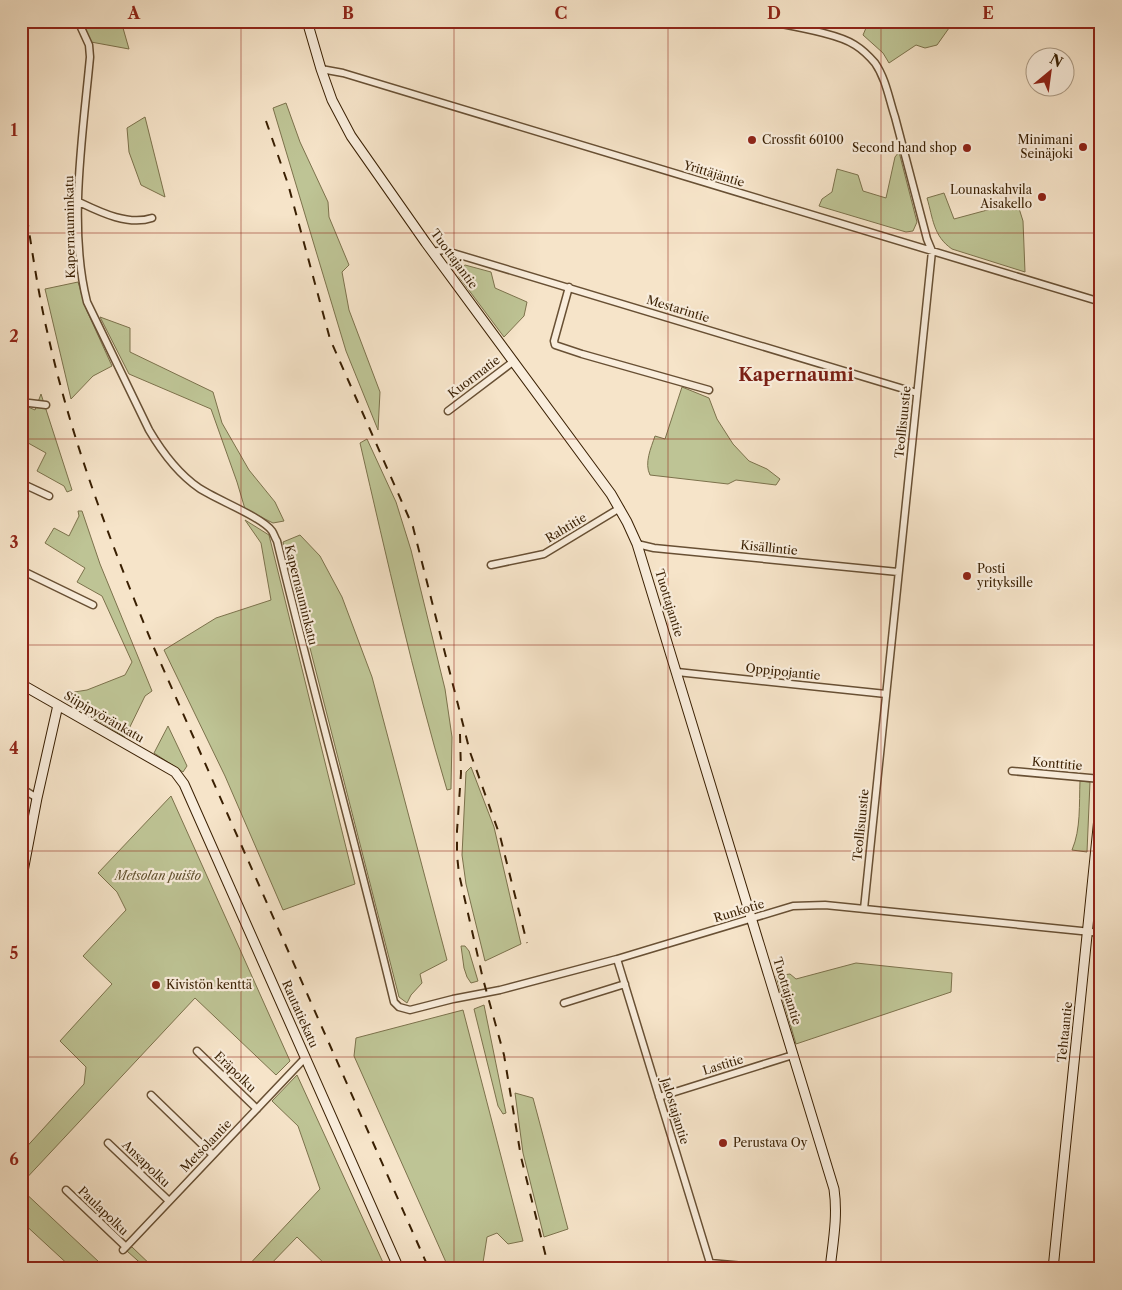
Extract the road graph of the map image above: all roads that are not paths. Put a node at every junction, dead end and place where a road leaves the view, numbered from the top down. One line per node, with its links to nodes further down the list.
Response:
1 (78, 21): 5 (street, Kapernauminkatu)
2 (307, 21): 4 (street, Tuottajantie)
3 (766, 21): 7 (street, Teollisuustie)
4 (321, 69): 7 (street, Yrittäjäntie); 8 (street, Tuottajantie)
5 (79, 202): 6 (street); 42 (street, Kapernauminkatu)
6 (152, 218)
7 (932, 251): 10 (street, Yrittäjäntie); 13 (street, Teollisuustie)
8 (433, 252): 9 (street, Mestarintie); 11 (street, Tuottajantie)
9 (569, 287): 12 (street); 13 (street, Mestarintie)
10 (1101, 302)
11 (514, 361): 16 (street, Kuormatie); 19 (street, Tuottajantie)
12 (709, 390)
13 (917, 393): 23 (street, Teollisuustie)
14 (21, 402): 15 (street)
15 (46, 405)
16 (448, 411)
17 (21, 484): 18 (street)
18 (49, 496)
19 (620, 508): 20 (street, Tuottajantie); 21 (street, Rahtitie)
20 (637, 544): 23 (street, Kisällintie); 25 (street, Tuottajantie)
21 (491, 565)
22 (21, 570): 24 (street)
23 (898, 572): 27 (street, Teollisuustie)
24 (93, 605)
25 (677, 672): 27 (street, Oppipojantie); 37 (street, Tuottajantie)
26 (21, 684): 28 (street, Siipipyöränkatu)
27 (886, 694): 36 (street, Teollisuustie)
28 (58, 705): 30 (street, Siipipyöränkatu); 33 (street)
29 (1012, 771): 31 (street, Konttitie)
30 (174, 772): 46 (street, Rautatiekatu)
31 (1101, 779)
32 (21, 788): 33 (street)
33 (37, 798): 35 (street)
34 (1101, 798): 38 (street, Tehtaantie)
35 (21, 882)
36 (864, 909): 37 (street, Runkotie); 38 (street, Runkotie)
37 (751, 918): 40 (street, Runkotie); 45 (street, Tuottajantie)
38 (1087, 932): 39 (street, Runkotie); 59 (street, Tehtaantie)
39 (1101, 933)
40 (618, 959): 41 (street, Jalostajantie); 42 (street, Runkotie)
41 (625, 984): 43 (street); 48 (street, Jalostajantie)
42 (394, 1002)
43 (564, 1003)
44 (197, 1051): 49 (street, Eräpolku)
45 (793, 1055): 48 (street, Lastitie); 58 (street, Tuottajantie)
46 (306, 1057): 49 (street, Metsolantie); 56 (street, Rautatiekatu)
47 (151, 1095): 51 (street)
48 (659, 1096): 55 (street, Jalostajantie)
49 (257, 1109): 51 (street, Metsolantie)
50 (108, 1142): 53 (street, Ansapolku)
51 (213, 1155): 53 (street, Metsolantie)
52 (66, 1190): 54 (street, Paulapolku)
53 (169, 1201): 54 (street, Metsolantie)
54 (124, 1249)
55 (710, 1266): 57 (street)
56 (399, 1269)
57 (778, 1269)
58 (830, 1269)
59 (1054, 1269)

